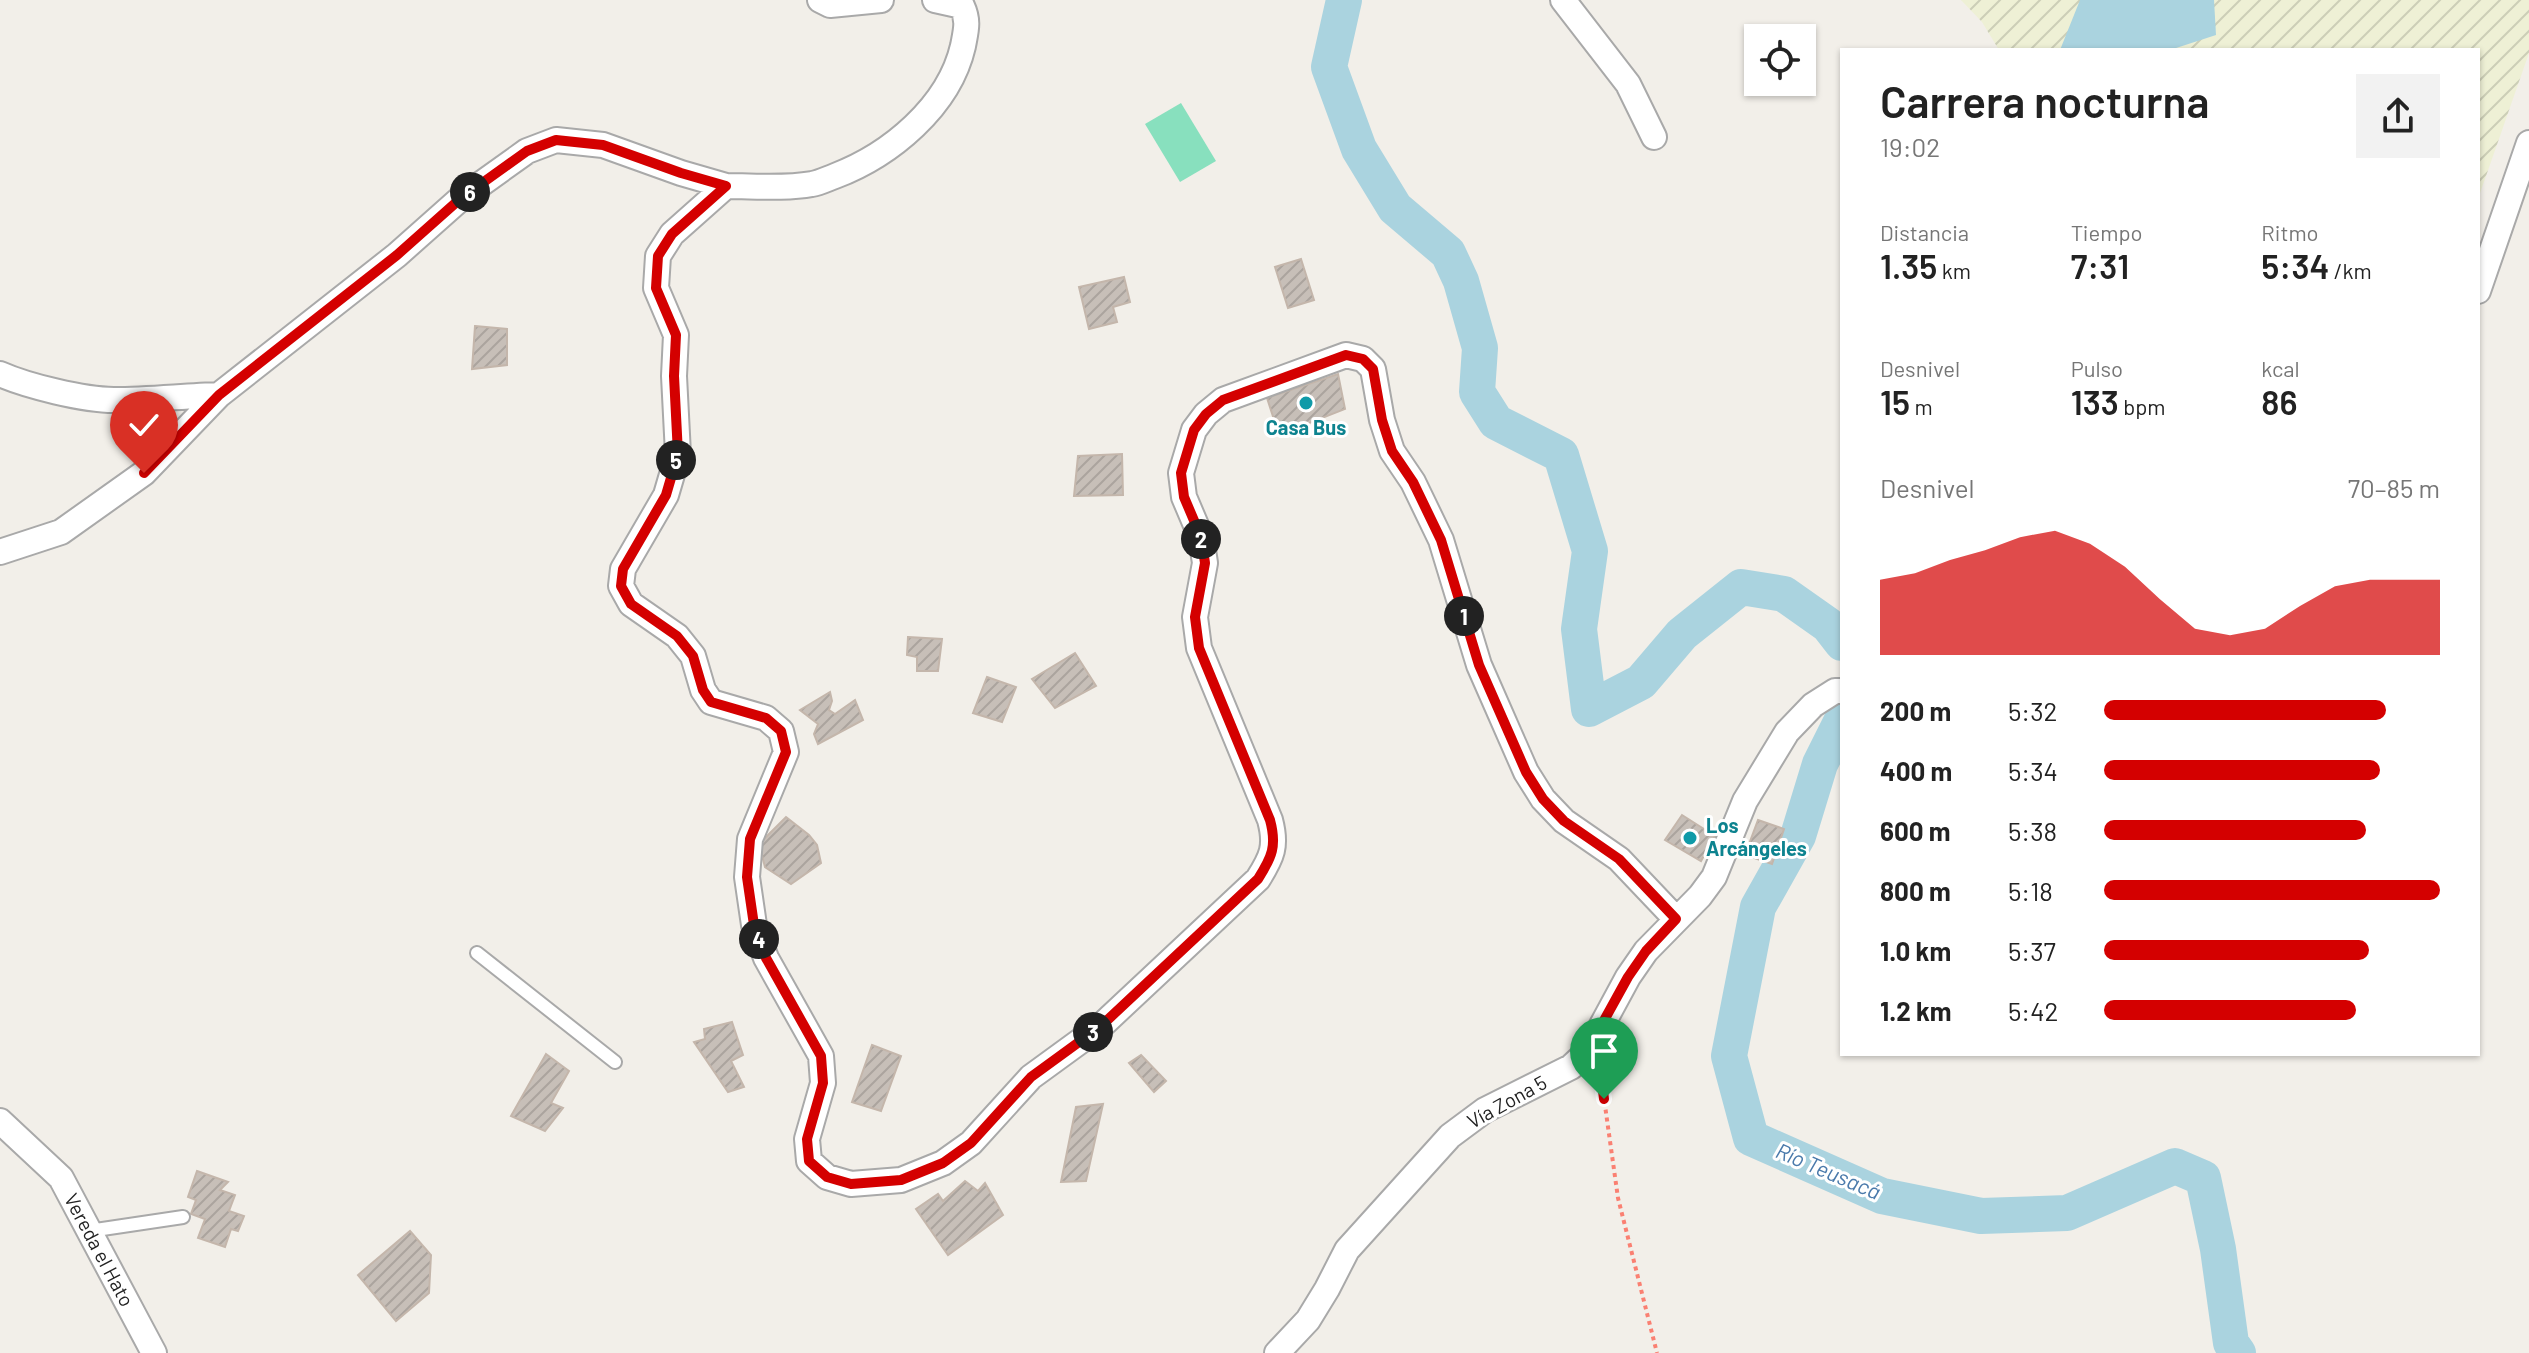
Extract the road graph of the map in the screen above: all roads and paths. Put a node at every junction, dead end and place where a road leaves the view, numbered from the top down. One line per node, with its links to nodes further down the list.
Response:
1 (820, 0): 2 (street)
2 (881, 0)
3 (935, 0): 7 (street)
4 (1563, 0): 5 (street)
5 (1654, 137)
6 (2529, 143): 8 (street)
7 (726, 186): 10 (street); 13 (street)
8 (2480, 285)
9 (0, 374): 10 (street)
10 (219, 395): 11 (street)
11 (0, 552)
12 (1838, 691): 13 (street, Vía Zona 5)
13 (1676, 919): 15 (street, Vía Zona 5)
14 (477, 953): 16 (lane)
15 (1596, 1035): 21 (street, Vía Zona 5); 22 (path)
16 (615, 1062)
17 (0, 1121): 19 (street, Vereda el Hato)
18 (183, 1217): 19 (lane)
19 (89, 1231): 20 (street, Vereda el Hato)
20 (154, 1353)
21 (1277, 1353)
22 (1657, 1353)

